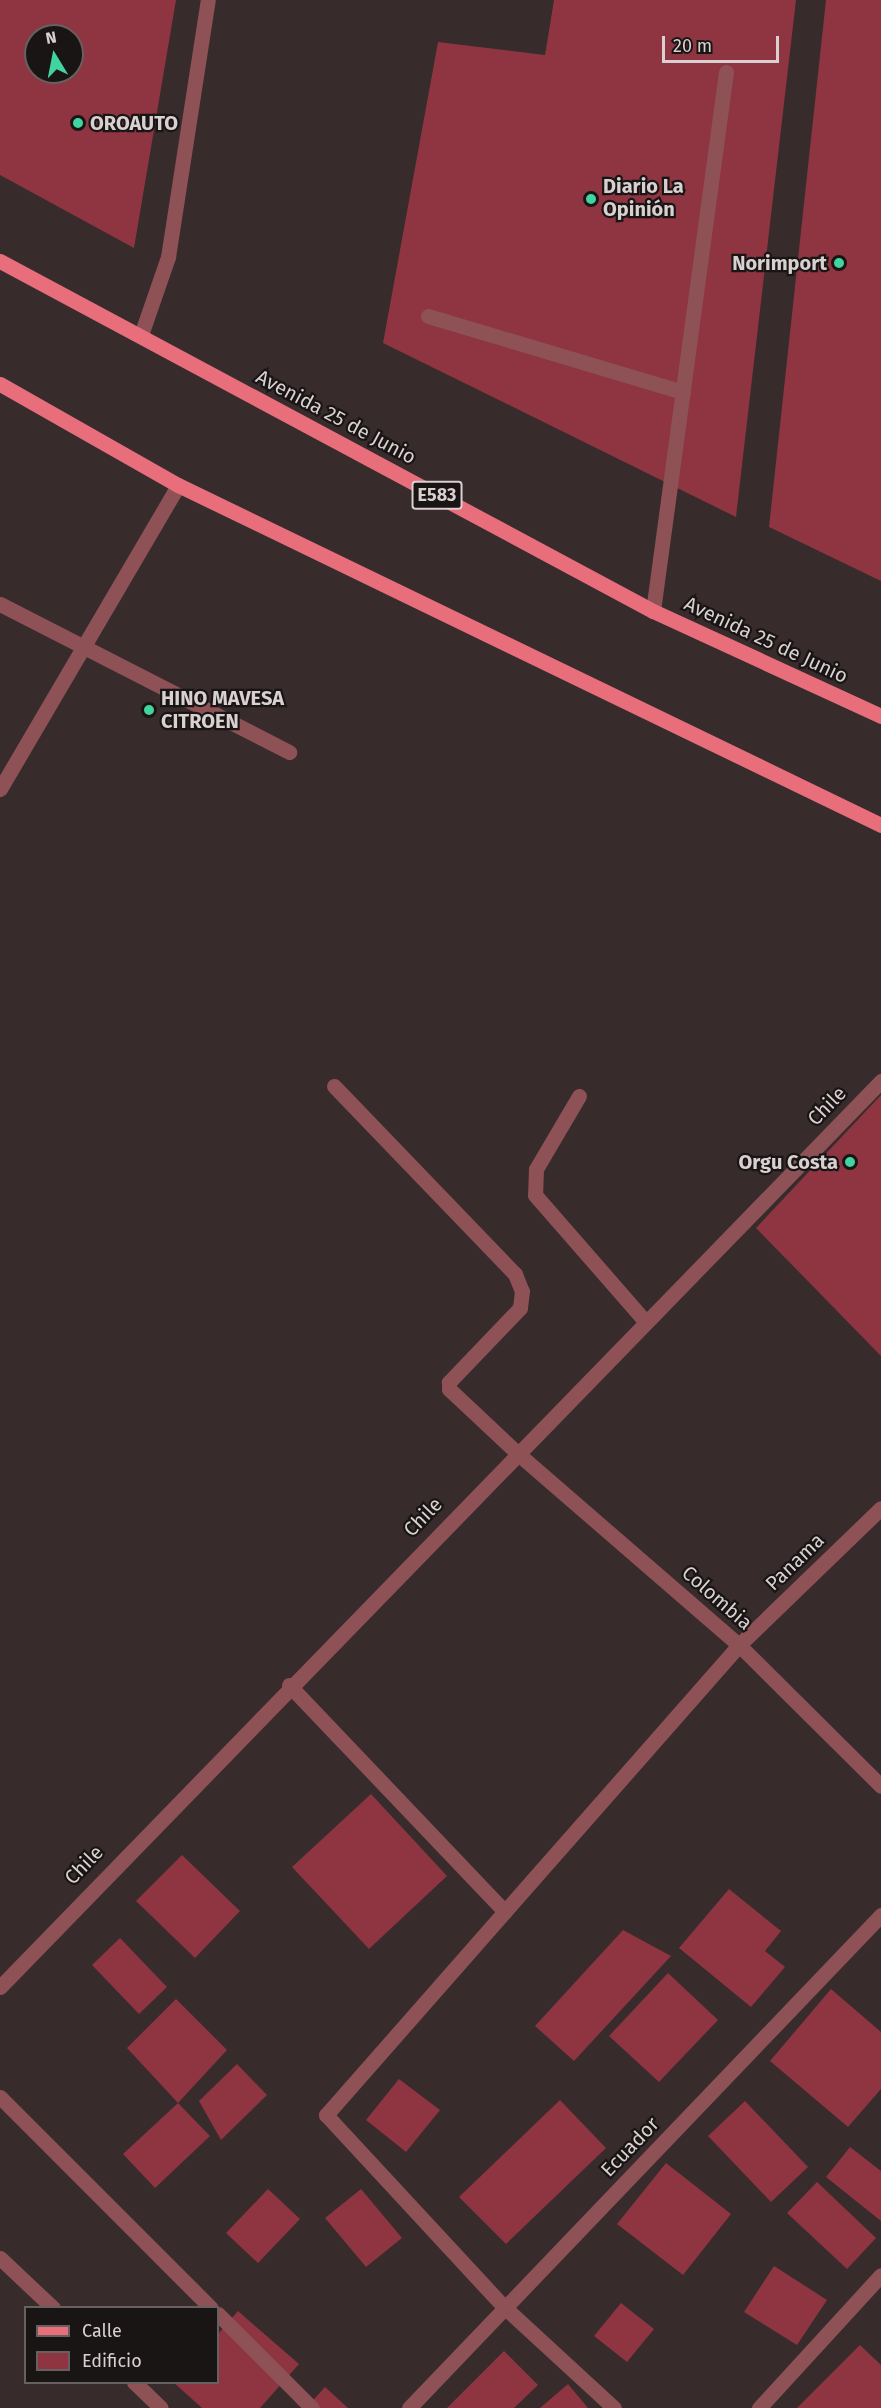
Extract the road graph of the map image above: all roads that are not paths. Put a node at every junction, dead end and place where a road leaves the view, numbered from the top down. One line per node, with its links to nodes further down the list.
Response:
1 (208, 0): 5 (street)
2 (726, 72): 7 (street)
3 (0, 261): 5 (main road, Avenida 25 de Junio / E583)
4 (428, 316): 7 (street)
5 (141, 335): 10 (main road, Avenida 25 de Junio / E583)
6 (0, 384): 8 (main road)
7 (683, 392): 10 (street)
8 (178, 485): 11 (street); 15 (main road)
9 (0, 604): 11 (street)
10 (653, 611): 12 (main road, Avenida 25 de Junio / E583)
11 (85, 644): 13 (street); 14 (street)
12 (881, 716)
13 (289, 752)
14 (0, 789)
15 (881, 825)
16 (881, 1081): 19 (street, Chile)
17 (334, 1086): 20 (street, Colombia)
18 (579, 1096): 19 (street)
19 (645, 1321): 20 (street, Chile)
20 (516, 1452): 22 (street, Colombia); 23 (street, Chile)
21 (881, 1509): 22 (street, Panama)
22 (739, 1645): 24 (street, Colombia); 25 (street, Panama)
23 (289, 1685): 25 (street); 27 (street, Chile)
24 (881, 1786)
25 (505, 1912): 33 (street, Panama)
26 (881, 1916): 33 (street, Ecuador)
27 (0, 1987)
28 (0, 2097): 32 (street)
29 (0, 2258): 31 (street)
30 (881, 2275): 40 (street)
31 (52, 2306)
32 (208, 2306)
33 (504, 2307): 38 (street, Ecuador); 39 (street)
34 (219, 2317): 37 (street)
35 (136, 2384): 36 (street)
36 (161, 2408)
37 (312, 2408)
38 (410, 2408)
39 (614, 2408)
40 (759, 2408)

